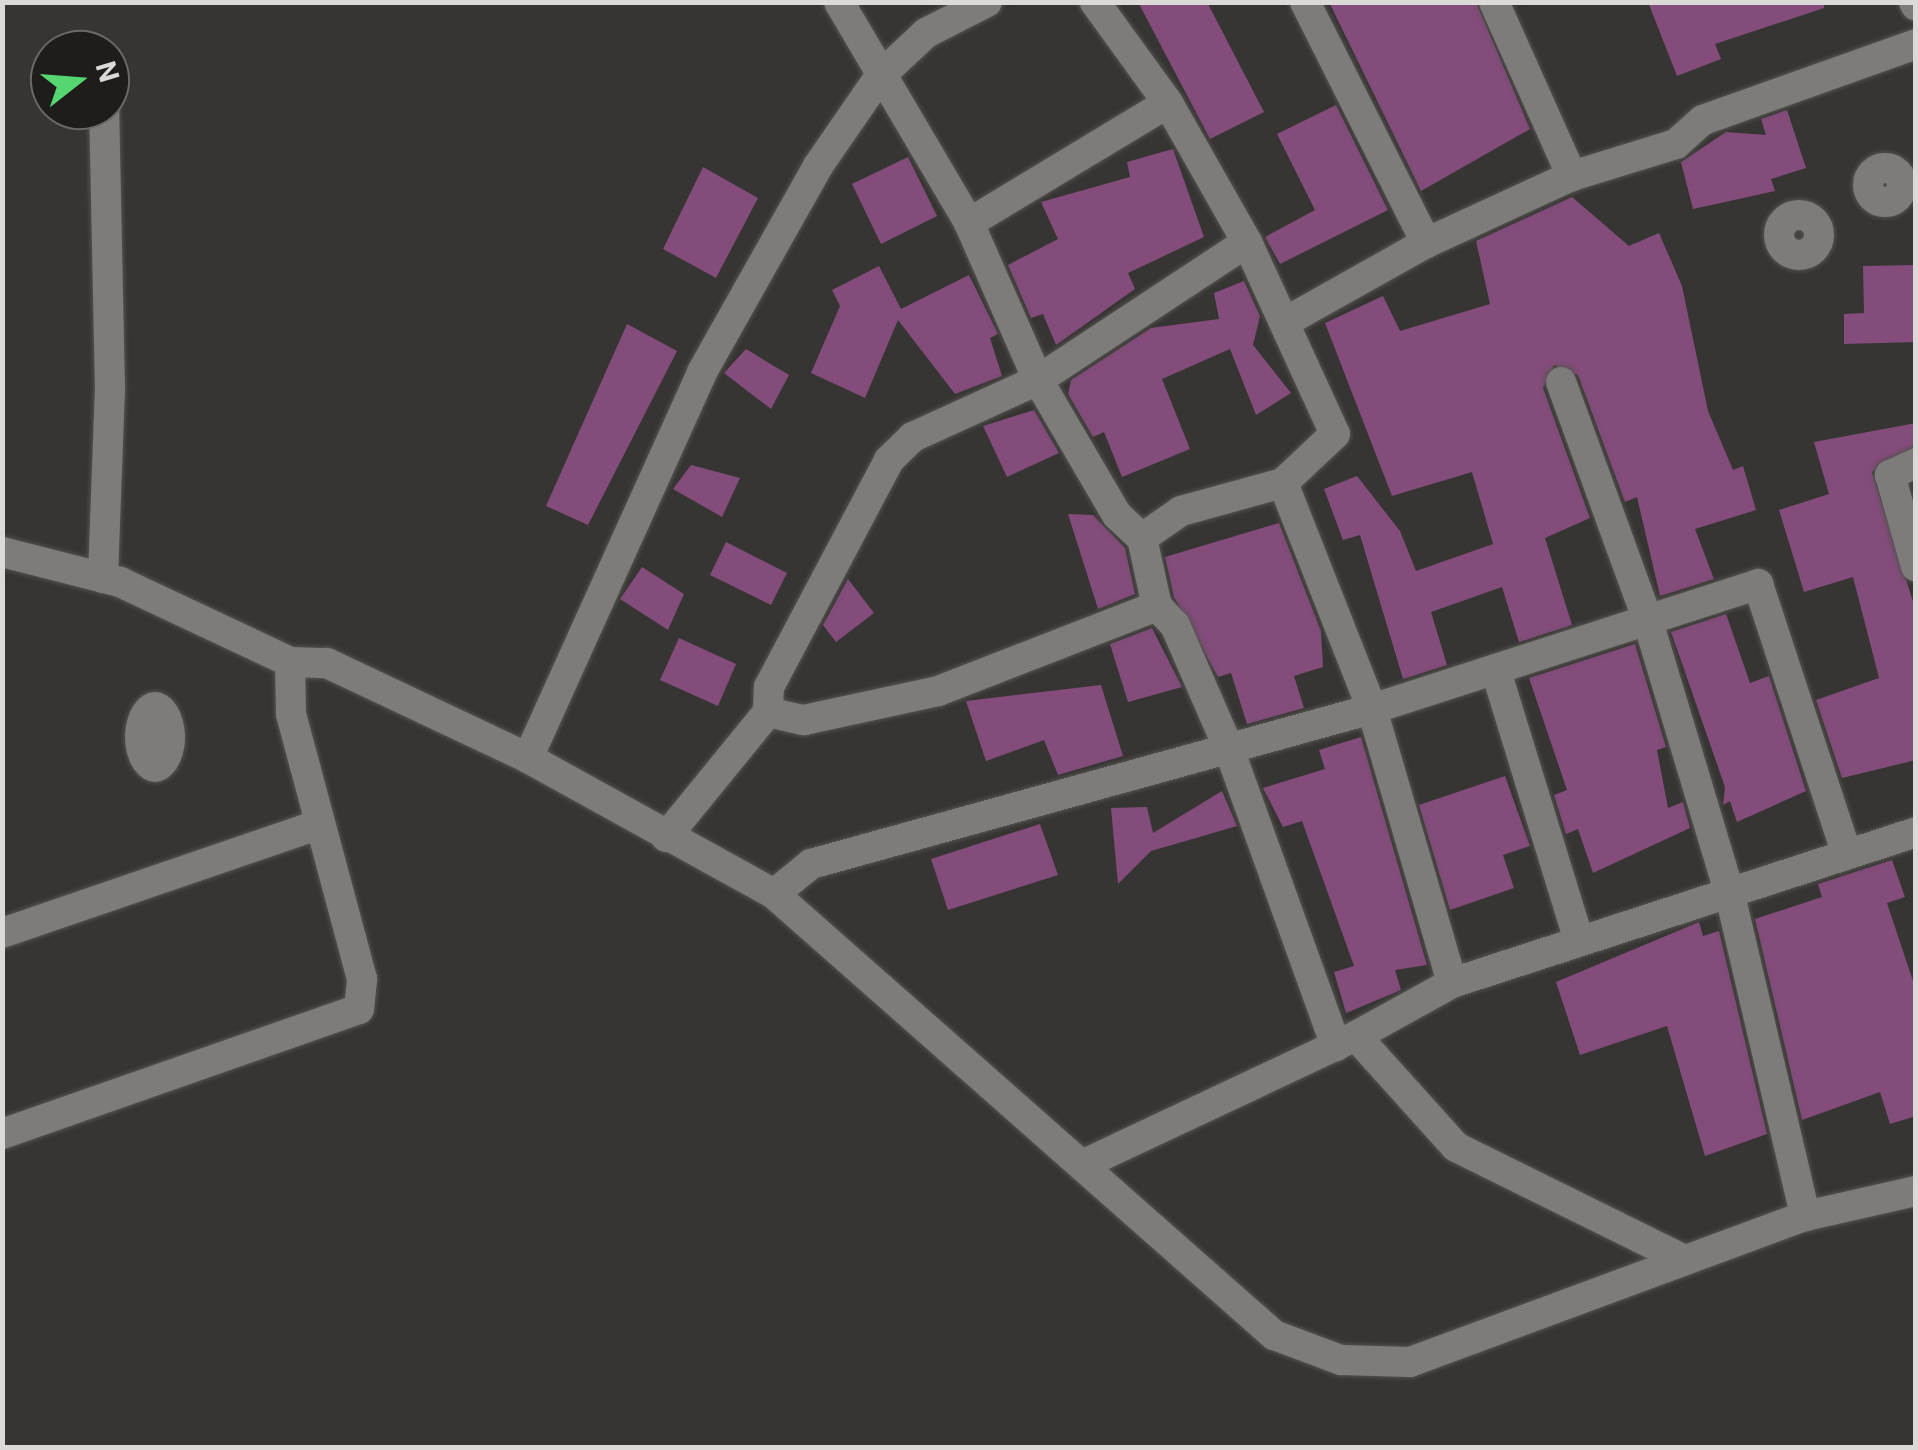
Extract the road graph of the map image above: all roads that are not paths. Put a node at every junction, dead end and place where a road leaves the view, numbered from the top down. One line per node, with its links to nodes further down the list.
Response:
1 (839, 2): 7 (street)
2 (987, 2): 7 (street)
3 (1094, 2): 8 (street)
4 (1306, 2): 13 (street)
5 (1494, 2): 10 (street)
6 (1916, 44): 10 (street)
7 (880, 76): 11 (street); 30 (street)
8 (1168, 103): 11 (street); 12 (street)
9 (104, 130): 22 (street)
10 (1572, 176): 13 (street)
11 (969, 223): 15 (street)
12 (1247, 242): 14 (street); 15 (street)
13 (1426, 243): 14 (street)
14 (1287, 322): 18 (street)
15 (1038, 380): 19 (street); 28 (street)
16 (1562, 382): 24 (street)
17 (1916, 463): 21 (street)
18 (1284, 482): 19 (street); 27 (street)
19 (1142, 538): 23 (street)
20 (2, 552): 22 (street)
21 (1916, 566)
22 (102, 578): 25 (street)
23 (1157, 606): 28 (street); 29 (street)
24 (1647, 618): 26 (street); 34 (street); 36 (street)
25 (290, 662): 30 (street); 31 (street)
26 (1496, 670): 27 (street); 38 (street)
27 (1372, 708): 29 (street); 39 (street)
28 (768, 712): 33 (street)
29 (1228, 750): 35 (street); 40 (street)
30 (528, 758): 33 (street)
31 (316, 826): 37 (street); 41 (street)
32 (1916, 832): 34 (street)
33 (666, 837): 35 (street)
34 (1845, 848): 36 (street)
35 (774, 894): 42 (street)
36 (1730, 895): 38 (street); 44 (street)
37 (2, 934)
38 (1579, 941): 39 (street)
39 (1452, 984): 40 (street)
40 (1346, 1041): 42 (street); 45 (street)
41 (2, 1134)
42 (1082, 1165): 45 (street)
43 (1916, 1190): 44 (street)
44 (1805, 1216): 45 (street)
45 (1685, 1260)

